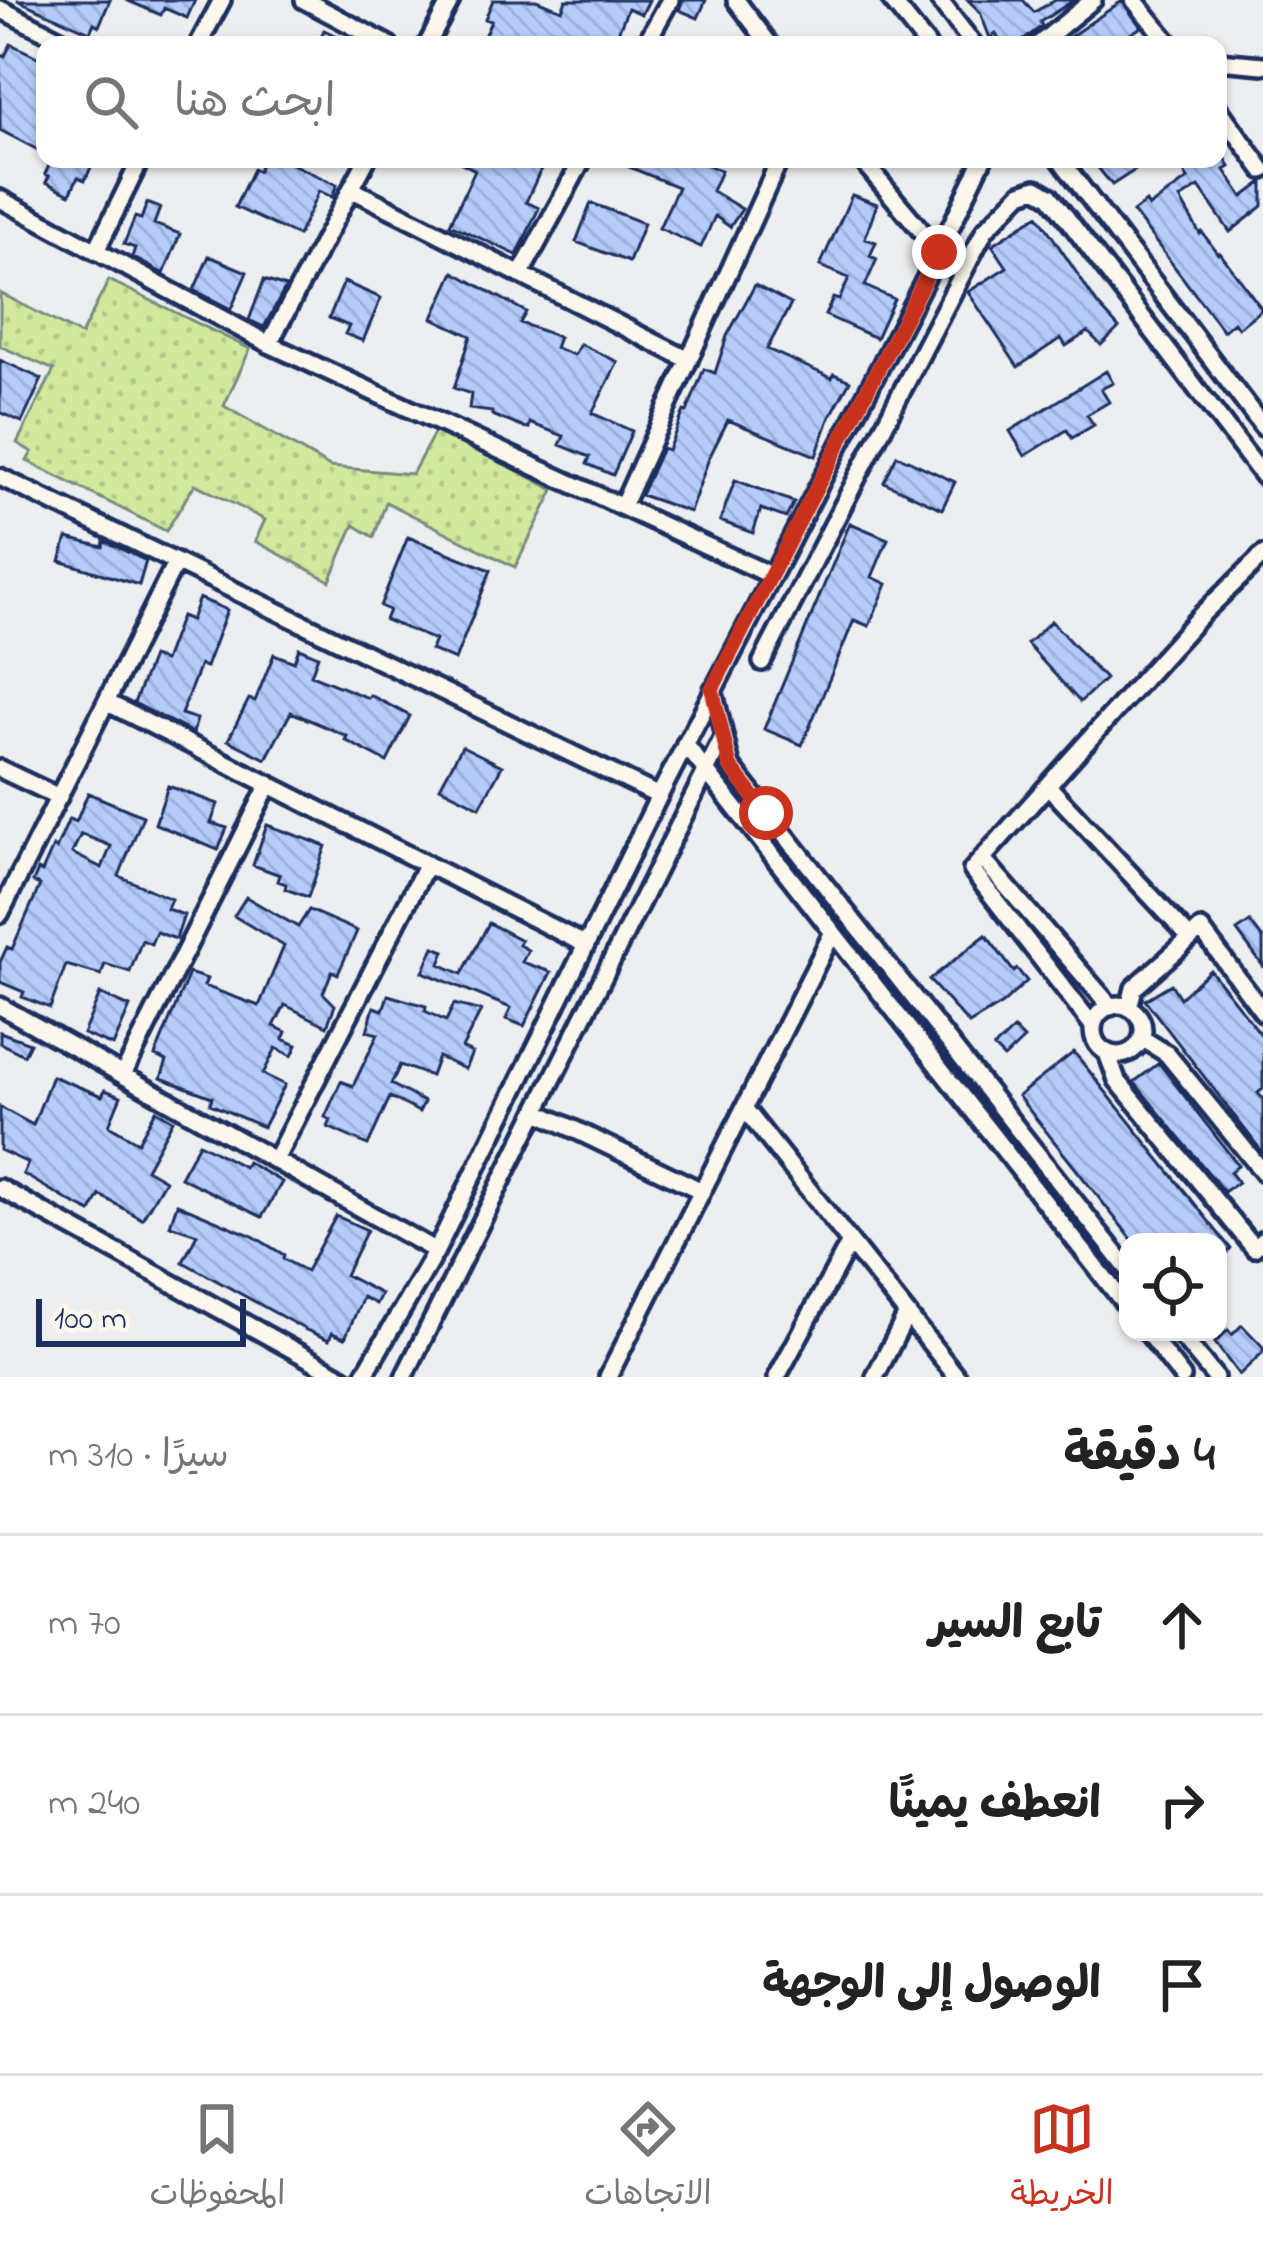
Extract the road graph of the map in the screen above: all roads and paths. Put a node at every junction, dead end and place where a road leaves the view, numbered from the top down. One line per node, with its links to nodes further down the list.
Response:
1 (222, 0): 12 (street)
2 (304, 0): 13 (street)
3 (451, 0): 14 (street)
4 (670, 0): 15 (street)
5 (736, 0): 16 (street)
6 (891, 0): 17 (street)
7 (939, 0): 18 (street)
8 (1093, 0): 19 (street)
9 (1134, 0): 20 (street)
10 (9, 7): 11 (street)
11 (57, 36)
12 (203, 36)
13 (372, 36)
14 (432, 36)
15 (650, 36)
16 (763, 36)
17 (920, 36)
18 (967, 36)
19 (1049, 36)
20 (1164, 36)
21 (1227, 62): 22 (street)
22 (1263, 64)
23 (1227, 120): 31 (street)
24 (137, 168): 34 (street)
25 (362, 168): 32 (street)
26 (578, 168): 36 (street)
27 (776, 168): 38 (street)
28 (869, 168): 35 (street)
29 (979, 168): 35 (street)
30 (1067, 168): 39 (street)
31 (1263, 170)
32 (351, 189): 36 (street); 37 (street)
33 (0, 199): 34 (street)
34 (96, 251): 37 (street)
35 (939, 252): 45 (street)
36 (520, 275): 38 (street)
37 (269, 344): 42 (street)
38 (689, 360): 42 (street)
39 (1263, 427)
40 (1263, 476): 46 (street)
41 (0, 477): 44 (street)
42 (622, 507): 45 (street)
43 (1263, 555): 54 (street)
44 (176, 562): 48 (street); 55 (street)
45 (770, 575): 47 (street)
46 (763, 662)
47 (712, 689): 49 (street); 50 (street)
48 (106, 702): 53 (street); 56 (street)
49 (722, 739): 52 (street); 81 (street)
50 (685, 744): 52 (street); 55 (street)
51 (0, 769): 56 (street)
52 (706, 771): 61 (street); 73 (street)
53 (268, 784): 57 (street); 71 (street)
54 (1049, 787): 58 (street); 62 (street)
55 (659, 796): 63 (street)
56 (58, 797): 59 (street)
57 (427, 864): 63 (street); 74 (street)
58 (978, 864): 65 (street); 68 (street)
59 (6, 885): 60 (street)
60 (0, 914)
61 (833, 932): 72 (street); 82 (street)
62 (1190, 938): 66 (street); 67 (street)
63 (586, 945): 80 (street)
64 (0, 1006): 71 (street)
65 (1111, 1006): 66 (street); 68 (street)
66 (1129, 1008): 69 (street)
67 (1263, 1012)
68 (1093, 1026): 70 (street)
69 (1142, 1038): 70 (street); 75 (street)
70 (1107, 1053): 78 (street)
71 (123, 1075): 74 (street)
72 (744, 1108): 77 (street); 79 (street)
73 (538, 1112): 77 (street); 88 (street)
74 (275, 1160): 80 (street)
75 (1263, 1172)
76 (0, 1188): 86 (street)
77 (702, 1191): 89 (street)
78 (1263, 1240)
79 (850, 1242): 83 (street); 90 (street)
80 (436, 1251): 87 (street)
81 (1119, 1258)
82 (1119, 1297)
83 (907, 1314): 91 (street); 92 (street)
84 (1154, 1341): 93 (street)
85 (1186, 1341): 94 (street)
86 (342, 1377)
87 (362, 1377)
88 (404, 1377)
89 (608, 1377)
90 (777, 1377)
91 (875, 1377)
92 (957, 1377)
93 (1182, 1377)
94 (1216, 1377)

